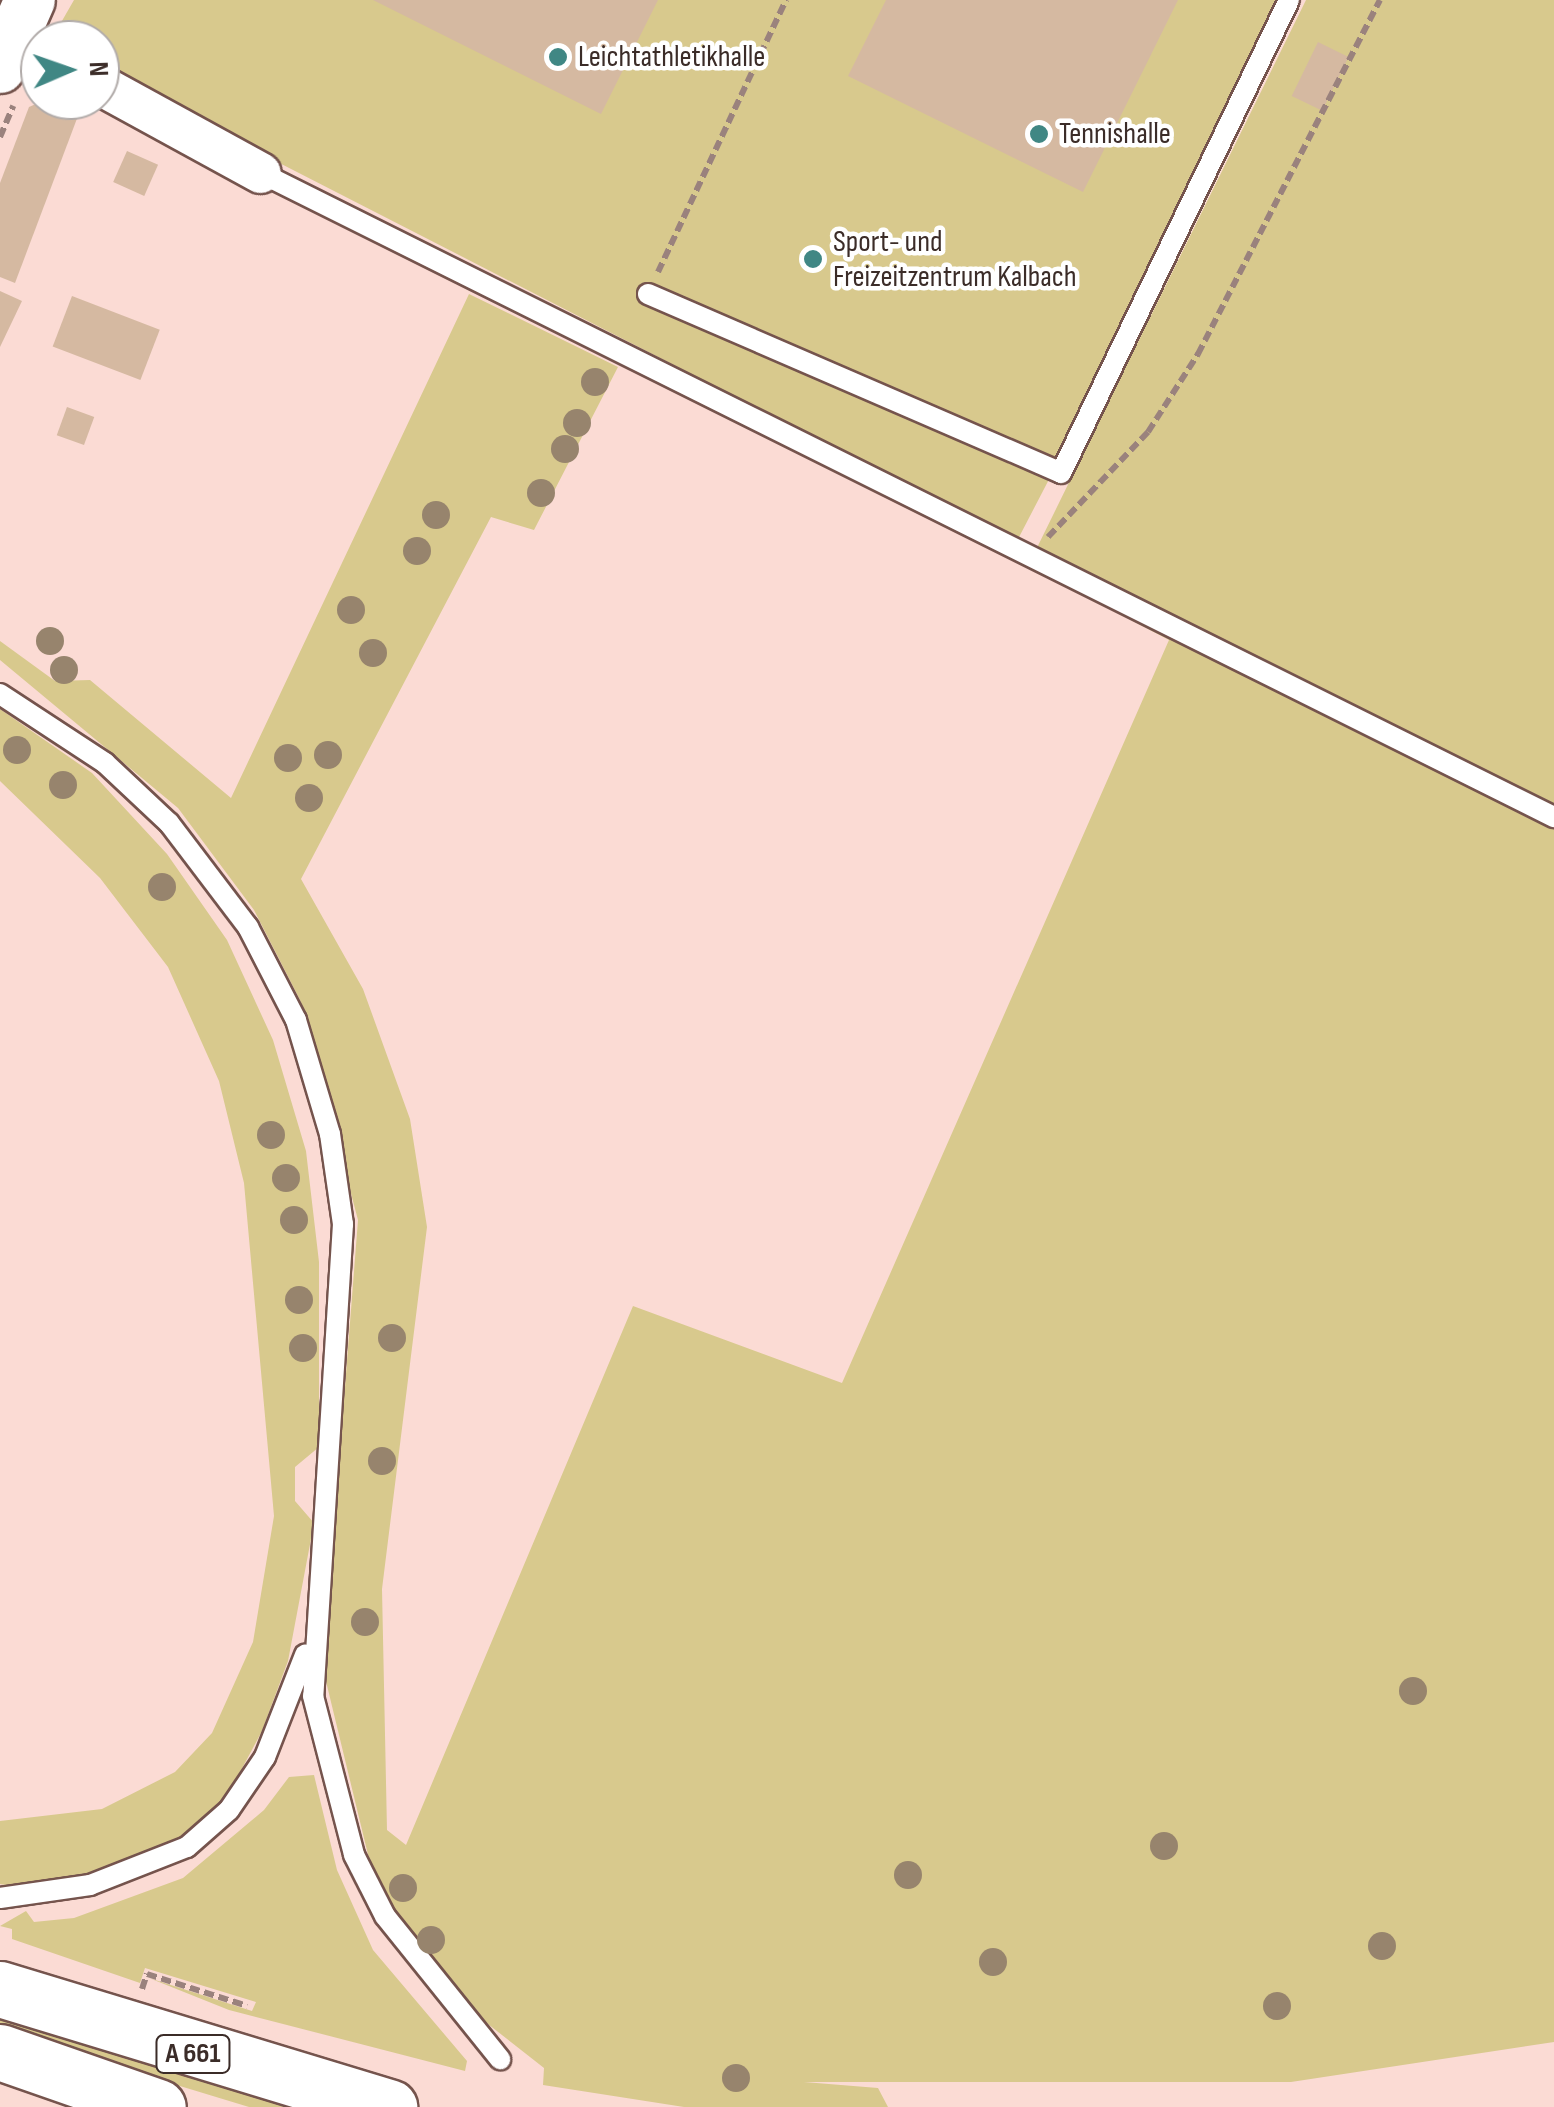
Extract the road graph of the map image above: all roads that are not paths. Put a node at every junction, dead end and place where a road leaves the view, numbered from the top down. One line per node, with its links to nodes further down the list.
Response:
1 (1288, 0): 4 (lane)
2 (120, 96): 3 (street)
3 (261, 173): 6 (lane)
4 (648, 294)
5 (0, 694): 7 (lane)
6 (1554, 817)
7 (310, 1634): 8 (lane); 11 (lane)
8 (0, 1898)
9 (0, 1989): 13 (highway, A 661)
10 (0, 2052): 12 (highway, A 661)
11 (500, 2059)
12 (158, 2107)
13 (389, 2107)

